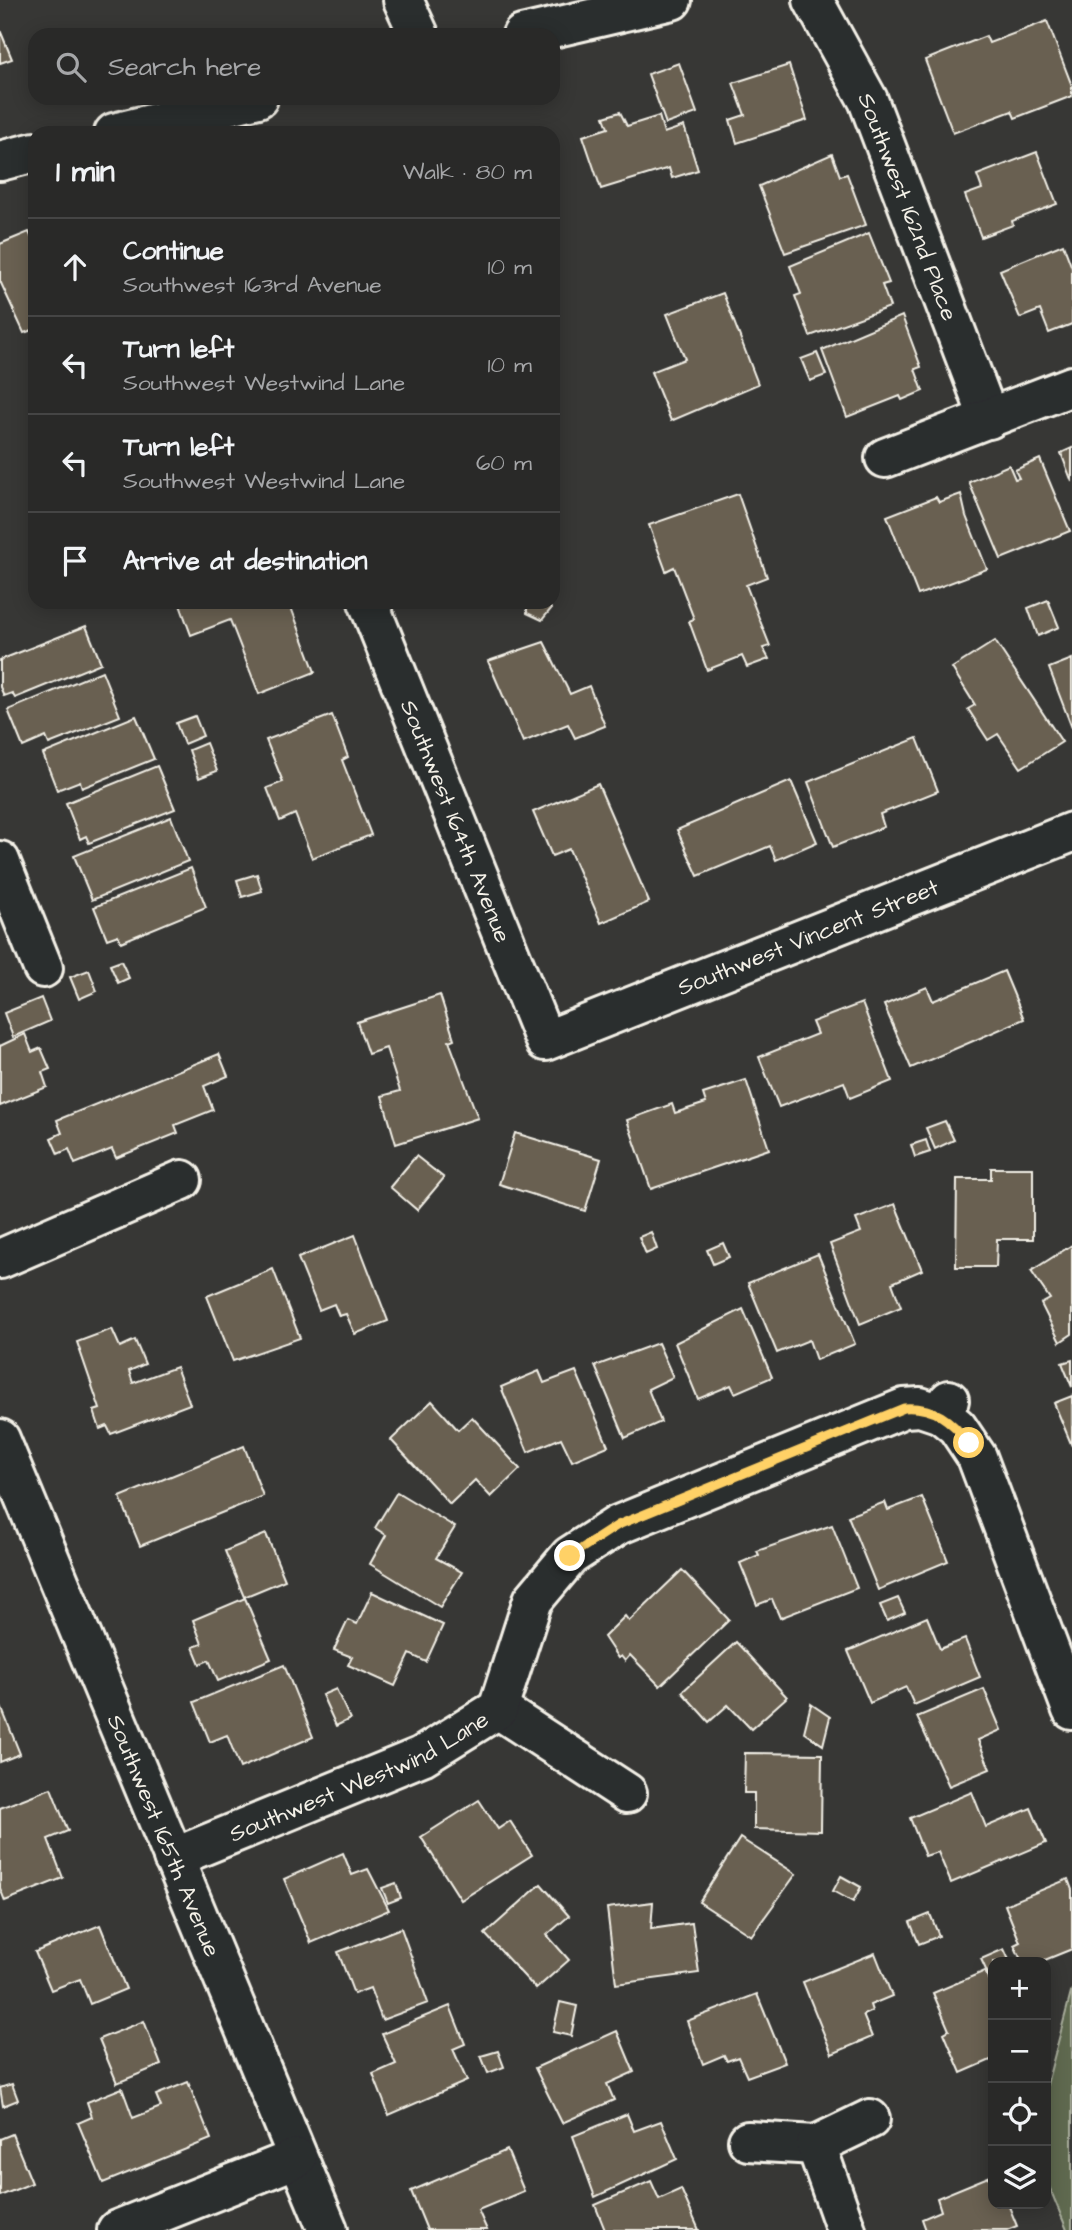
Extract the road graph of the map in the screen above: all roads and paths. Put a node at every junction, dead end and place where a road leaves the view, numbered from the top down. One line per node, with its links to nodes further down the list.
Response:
1 (403, 0): 4 (street)
2 (673, 0): 5 (street)
3 (813, 0): 11 (street, Southwest 162nd Place)
4 (416, 28)
5 (552, 28)
6 (237, 105): 7 (street)
7 (175, 126)
8 (28, 154): 9 (street)
9 (0, 161)
10 (1072, 386): 11 (street)
11 (989, 419): 12 (street)
12 (886, 458)
13 (371, 609): 17 (street, Southwest 164th Avenue)
14 (1072, 832): 17 (street, Southwest Vincent Street)
15 (0, 861): 16 (street)
16 (43, 968)
17 (545, 1041)
18 (182, 1180): 19 (street)
19 (0, 1259)
20 (0, 1439): 24 (street, Southwest 165th Avenue)
21 (498, 1709): 22 (street, Southwest Westwind Lane); 23 (street); 24 (street, Southwest Westwind Lane)
22 (1072, 1710)
23 (627, 1793)
24 (173, 1858): 28 (street, Southwest 165th Avenue)
25 (870, 2119): 27 (street)
26 (748, 2141): 27 (street)
27 (816, 2145): 31 (street)
28 (297, 2158): 29 (street); 30 (street, Southwest 165th Avenue)
29 (117, 2230)
30 (328, 2230)
31 (846, 2230)

